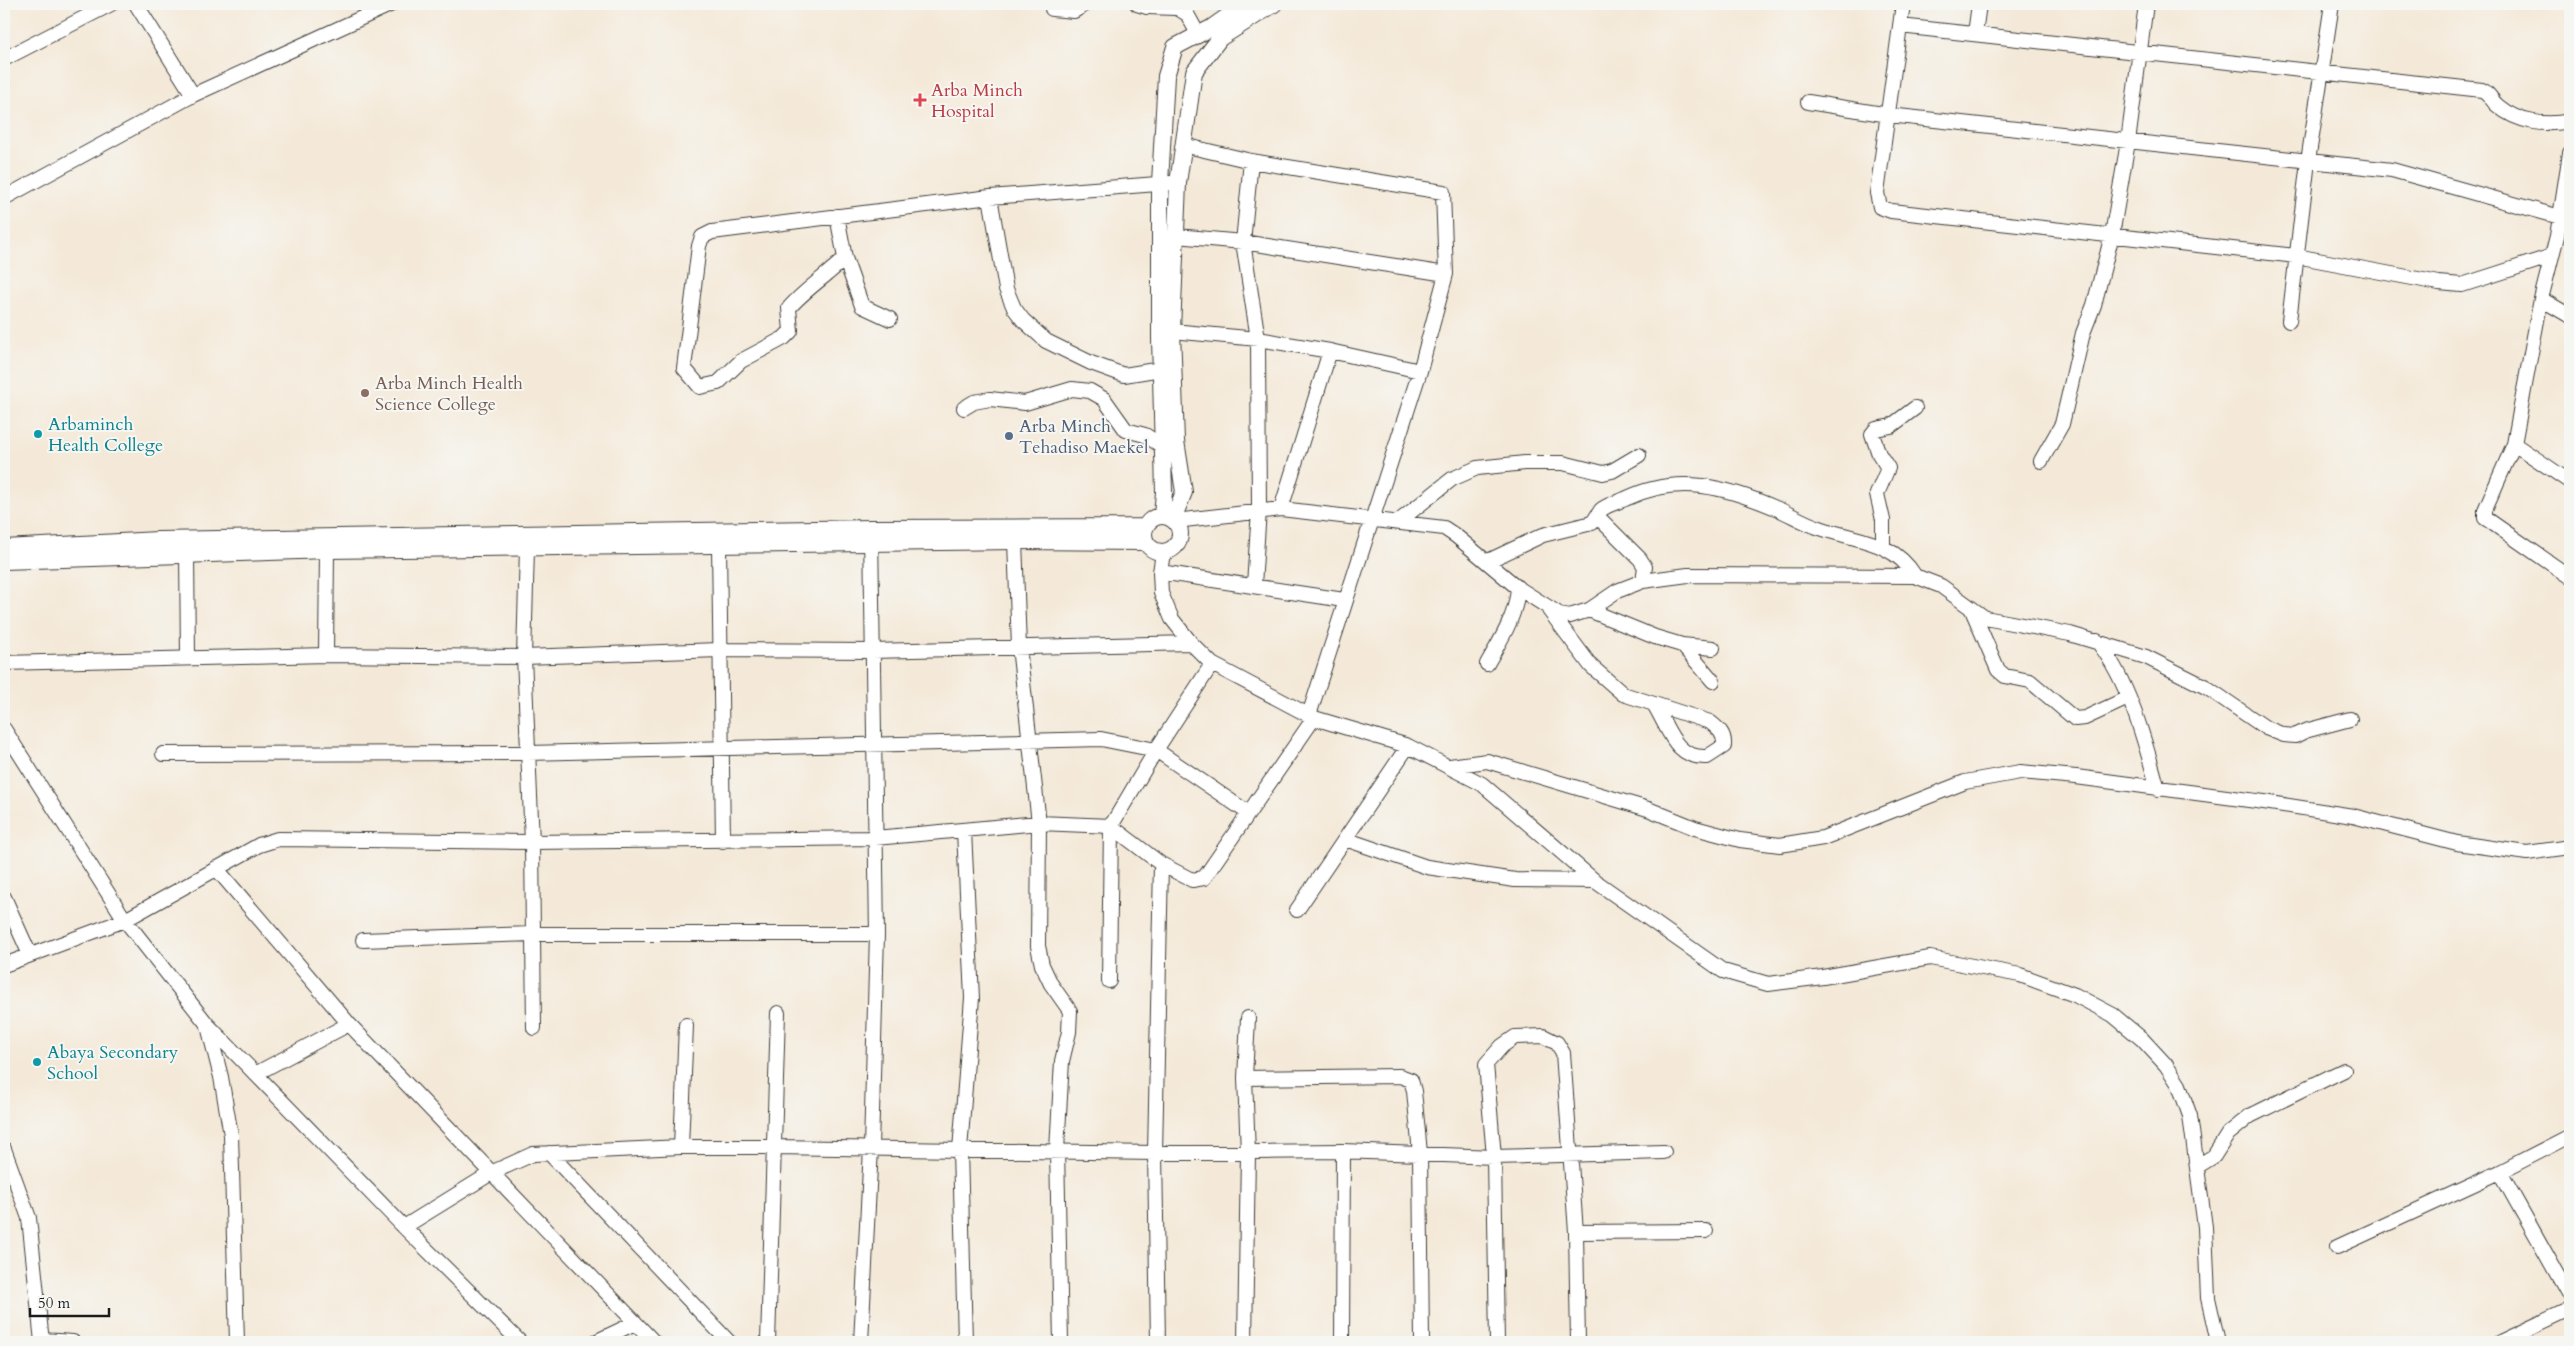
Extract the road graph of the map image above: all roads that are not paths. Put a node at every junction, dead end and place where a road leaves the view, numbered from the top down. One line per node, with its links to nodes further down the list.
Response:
1 (111, 4): 18 (street)
2 (136, 4): 20 (street)
3 (392, 4): 20 (street)
4 (1086, 4): 13 (street)
5 (1137, 4): 12 (street)
6 (1245, 4): 15 (main road)
7 (1274, 4): 25 (main road)
8 (1903, 4): 14 (street)
9 (1979, 4): 16 (street)
10 (2146, 4): 17 (street)
11 (2332, 4): 19 (street)
12 (1174, 6): 15 (street)
13 (1052, 9)
14 (1900, 26): 16 (street); 22 (street)
15 (1198, 34): 29 (main road)
16 (1975, 34): 17 (street)
17 (2140, 53): 19 (street); 24 (street)
18 (4, 59)
19 (2323, 72): 23 (street); 28 (street)
20 (193, 95): 32 (street)
21 (1808, 102): 22 (street)
22 (1889, 115): 24 (street); 36 (street)
23 (2570, 121)
24 (2128, 142): 28 (street); 36 (street)
25 (1183, 145): 27 (street); 30 (main road)
26 (2570, 153): 33 (street)
27 (1251, 161): 37 (street); 41 (street)
28 (2308, 161): 33 (street); 38 (street)
29 (1160, 184): 30 (street); 31 (street); 49 (main road)
30 (1178, 184): 35 (main road)
31 (990, 197): 34 (street); 49 (street)
32 (4, 198)
33 (2564, 215): 39 (street)
34 (837, 216): 40 (street); 40 (street)
35 (1176, 236): 37 (street); 46 (main road)
36 (2112, 236): 38 (street); 56 (street)
37 (1242, 242): 41 (street); 47 (street)
38 (2296, 256): 39 (street); 45 (street)
39 (2552, 256): 42 (street)
40 (845, 258): 44 (street)
41 (1446, 274): 50 (street)
42 (2541, 299): 43 (street); 53 (street)
43 (2570, 316)
44 (890, 319)
45 (2289, 321)
46 (1172, 331): 47 (street); 61 (main road)
47 (1258, 339): 48 (street); 59 (street)
48 (1330, 351): 50 (street); 58 (street)
49 (1161, 369): 54 (main road)
50 (1420, 372): 62 (street)
51 (964, 408): 54 (street)
52 (1915, 408): 68 (street)
53 (2514, 444): 57 (street); 77 (street)
54 (1162, 446): 61 (main road)
55 (1639, 455): 63 (street)
56 (2040, 461)
57 (2570, 482)
58 (1281, 509): 59 (street); 62 (street)
59 (1259, 510): 61 (street); 80 (street)
60 (1598, 516): 68 (street); 75 (street); 79 (street)
61 (1170, 519): 64 (main road); 73 (main road)
62 (1373, 520): 63 (street); 82 (street)
63 (1398, 522): 75 (street)
64 (1146, 534): 65 (main road); 66 (main road); 73 (main road)
65 (871, 536): 66 (main road); 67 (main road); 69 (main road); 92 (street)
66 (1015, 540): 89 (street)
67 (719, 545): 70 (main road); 91 (street)
68 (1882, 547): 78 (street)
69 (4, 548)
70 (527, 548): 71 (main road); 95 (street)
71 (327, 550): 72 (main road); 93 (street)
72 (187, 553): 74 (main road); 94 (street)
73 (1164, 553): 76 (street)
74 (4, 561)
75 (1488, 561): 81 (street)
76 (1160, 572): 80 (street); 87 (street)
77 (2569, 574)
78 (1915, 576): 79 (street); 85 (street)
79 (1643, 581): 84 (street)
80 (1254, 585): 82 (street)
81 (1518, 588): 83 (street); 98 (street)
82 (1344, 600): 102 (street)
83 (1542, 602): 84 (street); 101 (street)
84 (1589, 610): 88 (street)
85 (1972, 610): 86 (street); 100 (street)
86 (2096, 640): 100 (street); 103 (street)
87 (1191, 644): 89 (street); 97 (street)
88 (1682, 645): 90 (street); 99 (street)
89 (1019, 647): 92 (street); 105 (street)
90 (1713, 648)
91 (719, 650): 92 (street); 95 (street); 108 (street)
92 (872, 651): 106 (street)
93 (326, 655): 94 (street); 95 (street)
94 (188, 657): 96 (street)
95 (524, 657): 110 (street)
96 (4, 663)
97 (1212, 664): 102 (street); 109 (street)
98 (1486, 664)
99 (1713, 681)
100 (2128, 698): 113 (street)
101 (1655, 706): 101 (street)
102 (1312, 716): 107 (street); 114 (street)
103 (2350, 719)
104 (4, 729): 128 (street)
105 (1029, 741): 106 (street); 109 (street); 115 (street)
106 (874, 744): 108 (street); 118 (street)
107 (1408, 746): 112 (street); 119 (street)
108 (721, 748): 110 (street); 120 (street)
109 (1156, 750): 114 (street); 116 (street)
110 (528, 753): 111 (street); 121 (street)
111 (163, 754)
112 (1450, 766): 113 (street); 125 (street)
113 (2158, 789): 122 (street)
114 (1247, 812): 123 (street)
115 (1039, 822): 116 (street); 117 (street); 150 (street)
116 (1111, 826): 123 (street); 134 (street)
117 (964, 831): 118 (street); 149 (street)
118 (875, 838): 120 (street); 130 (street)
119 (1345, 838): 125 (street); 127 (street)
120 (723, 841): 121 (street)
121 (532, 842): 124 (street); 129 (street)
122 (2570, 847)
123 (1161, 864): 154 (street)
124 (216, 868): 128 (street); 138 (street)
125 (1595, 881): 159 (street)
126 (4, 897): 132 (street)
127 (1297, 910)
128 (125, 920): 132 (street); 137 (street)
129 (533, 934): 130 (street); 131 (street); 140 (street)
130 (877, 934): 147 (street)
131 (363, 940)
132 (30, 955): 133 (street)
133 (4, 965)
134 (1109, 981)
135 (778, 1013): 145 (street)
136 (1248, 1018): 143 (street)
137 (207, 1024): 142 (street); 171 (street)
138 (349, 1024): 142 (street); 160 (street)
139 (686, 1025): 146 (street)
140 (534, 1028)
141 (2344, 1070): 159 (street)
142 (257, 1073): 162 (street)
143 (1246, 1078): 155 (street); 156 (street)
144 (2570, 1136): 161 (street)
145 (774, 1147): 146 (street); 147 (street); 176 (street)
146 (680, 1148): 153 (street)
147 (871, 1148): 149 (street); 177 (street)
148 (4, 1149): 169 (street)
149 (960, 1150): 150 (street); 178 (street)
150 (1057, 1150): 154 (street); 179 (street)
151 (1343, 1151): 155 (street); 156 (street); 182 (street)
152 (1664, 1152): 157 (street)
153 (549, 1153): 160 (street); 175 (street)
154 (1155, 1153): 155 (street); 180 (street)
155 (1248, 1153): 181 (street)
156 (1420, 1153): 158 (street); 183 (street)
157 (1572, 1154): 158 (street); 158 (street); 164 (street)
158 (1494, 1157): 184 (street)
159 (2198, 1166): 186 (street)
160 (493, 1172): 162 (street); 168 (street)
161 (2500, 1172): 165 (street); 166 (street)
162 (404, 1228): 172 (street)
163 (1706, 1231): 164 (street)
164 (1576, 1232): 185 (street)
165 (2336, 1247)
166 (2570, 1297)
167 (2568, 1315): 187 (street)
168 (635, 1323): 173 (street); 174 (street)
169 (42, 1341): 170 (street)
170 (72, 1342)
171 (237, 1342)
172 (520, 1342)
173 (596, 1342)
174 (654, 1342)
175 (729, 1342)
176 (768, 1342)
177 (861, 1342)
178 (965, 1342)
179 (1061, 1342)
180 (1158, 1342)
181 (1245, 1342)
182 (1342, 1342)
183 (1422, 1342)
184 (1497, 1342)
185 (1578, 1342)
186 (2218, 1342)
187 (2500, 1342)

